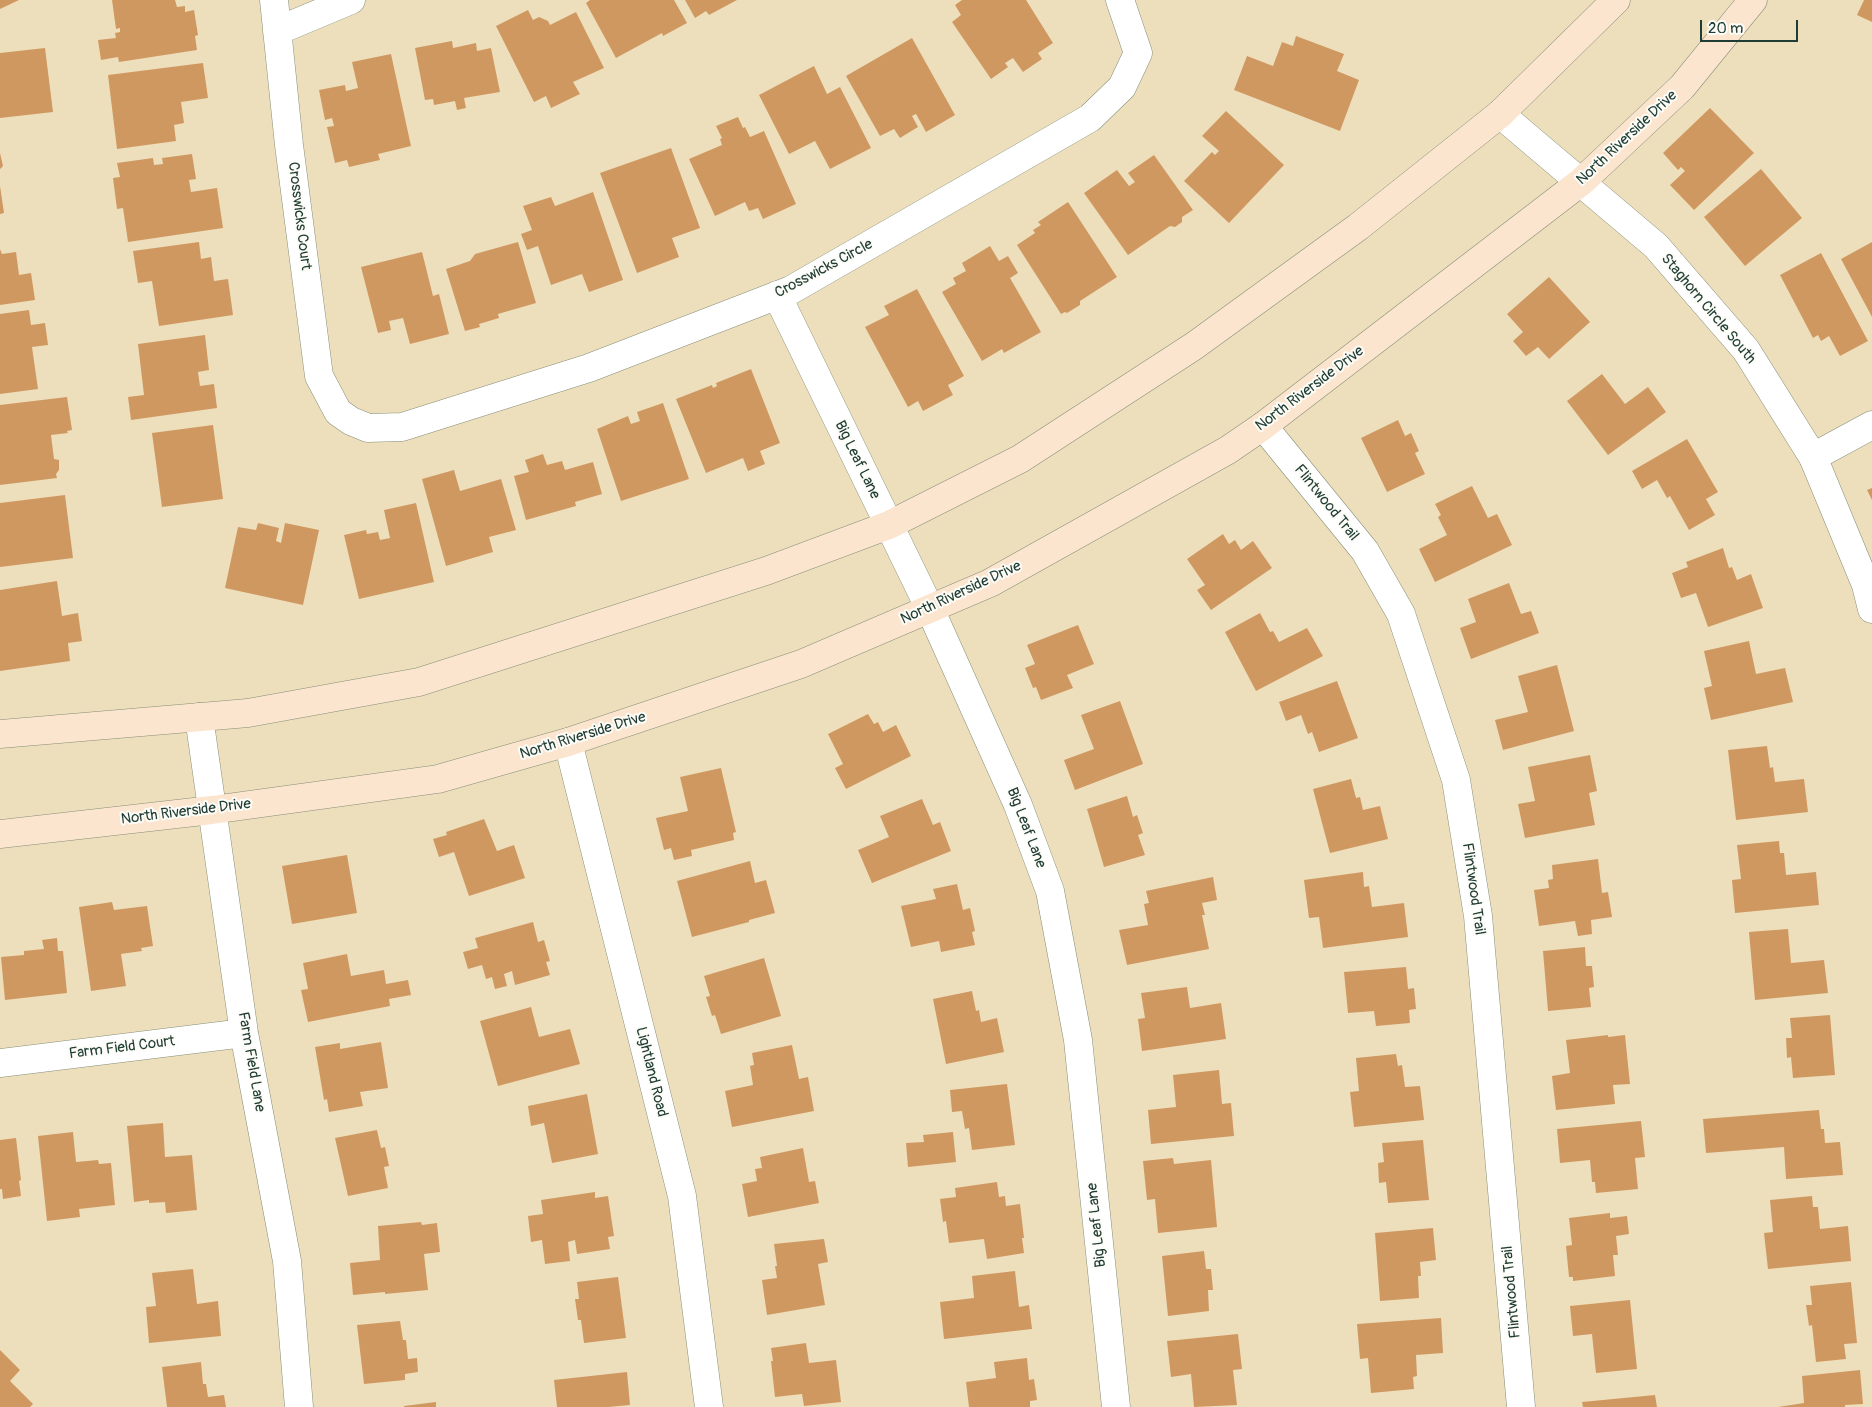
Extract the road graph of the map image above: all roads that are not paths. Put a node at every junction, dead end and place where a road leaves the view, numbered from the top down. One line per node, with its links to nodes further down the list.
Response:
1 (274, 0): 6 (street, Crosswicks Court)
2 (351, 0): 6 (street)
3 (1120, 0): 9 (street, Crosswicks Circle)
4 (1616, 0): 7 (main road)
5 (1753, 0): 8 (main road, North Riverside Drive)
6 (277, 31): 10 (street, Crosswicks Court)
7 (1500, 114): 8 (street, Staghorn Circle South); 14 (main road)
8 (1581, 182): 12 (main road, North Riverside Drive); 13 (street, Staghorn Circle South)
9 (777, 295): 10 (street, Crosswicks Circle); 14 (street, Big Leaf Lane)
10 (351, 421)
11 (1872, 425): 13 (street)
12 (1263, 426): 15 (main road, North Riverside Drive); 27 (street, Flintwood Trail)
13 (1813, 457): 16 (street, Staghorn Circle South)
14 (889, 525): 15 (street, Big Leaf Lane); 17 (main road)
15 (930, 609): 19 (main road, North Riverside Drive); 26 (street, Big Leaf Lane)
16 (1872, 609)
17 (199, 717): 18 (main road); 20 (street, Farm Field Lane)
18 (0, 734)
19 (568, 742): 20 (main road, North Riverside Drive); 25 (street, Lightland Road)
20 (212, 810): 21 (main road, North Riverside Drive); 22 (street, Farm Field Lane)
21 (0, 834)
22 (244, 1033): 23 (street, Farm Field Court); 24 (street, Farm Field Lane)
23 (0, 1063)
24 (299, 1407)
25 (709, 1407)
26 (1116, 1407)
27 (1521, 1407)

